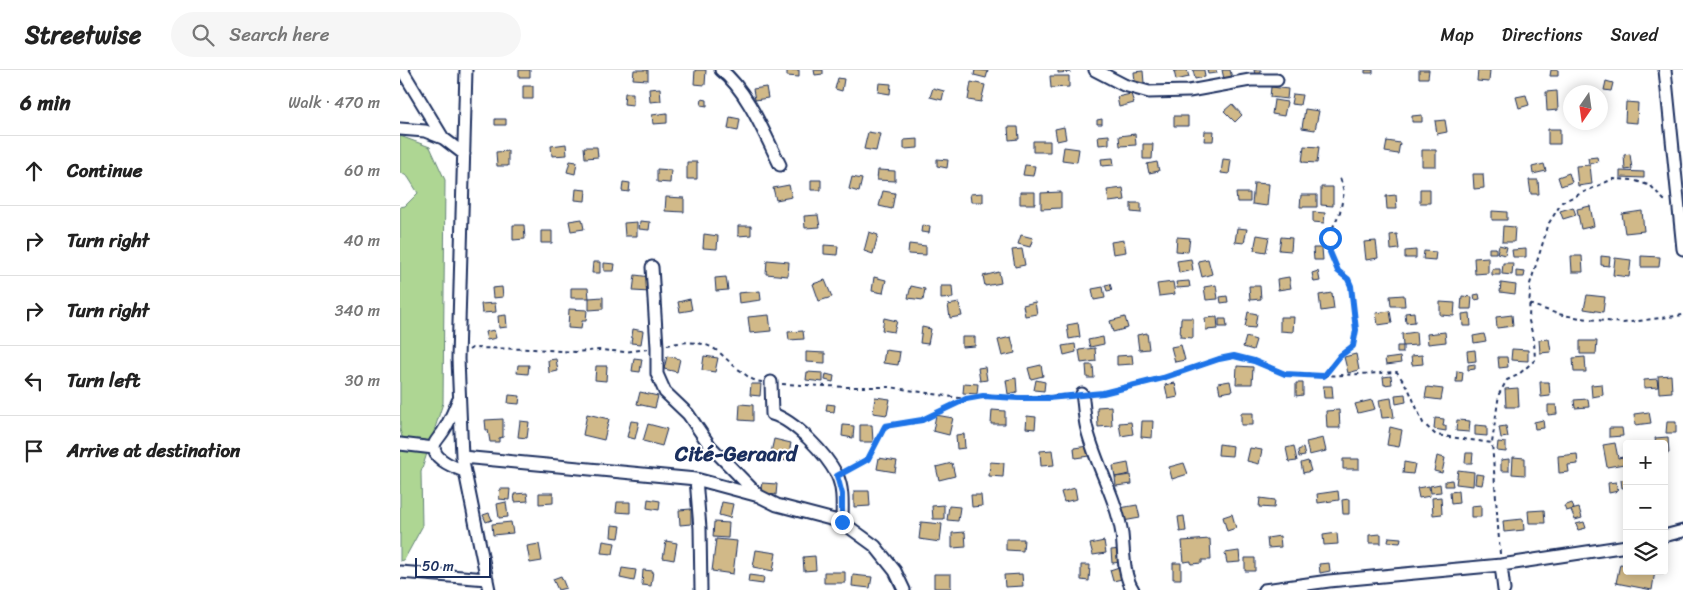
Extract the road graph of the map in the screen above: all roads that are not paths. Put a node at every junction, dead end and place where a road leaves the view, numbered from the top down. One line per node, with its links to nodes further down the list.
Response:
1 (402, 70): 8 (street)
2 (466, 70): 9 (street)
3 (721, 70): 10 (street)
4 (1095, 70): 6 (street)
5 (1664, 70): 11 (street)
6 (1277, 80)
7 (400, 128): 8 (street)
8 (443, 138): 9 (street)
9 (464, 154): 15 (street)
10 (780, 165)
11 (1683, 249)
12 (652, 267): 21 (street)
13 (771, 382): 22 (street)
14 (1082, 394): 32 (street)
15 (459, 399): 17 (street); 18 (street)
16 (400, 444): 17 (street)
17 (434, 448): 19 (street)
18 (462, 457): 19 (street); 20 (street)
19 (464, 471): 29 (street)
20 (696, 479): 21 (street); 30 (street)
21 (758, 496): 22 (street)
22 (842, 522): 31 (street)
23 (1683, 531): 24 (street)
24 (1668, 535)
25 (1623, 547): 26 (street)
26 (1501, 565): 28 (street); 35 (street)
27 (400, 572): 29 (street)
28 (1329, 581): 33 (street); 34 (street)
29 (488, 585)
30 (700, 590)
31 (904, 590)
32 (1133, 590)
33 (1264, 590)
34 (1319, 590)
35 (1504, 590)

